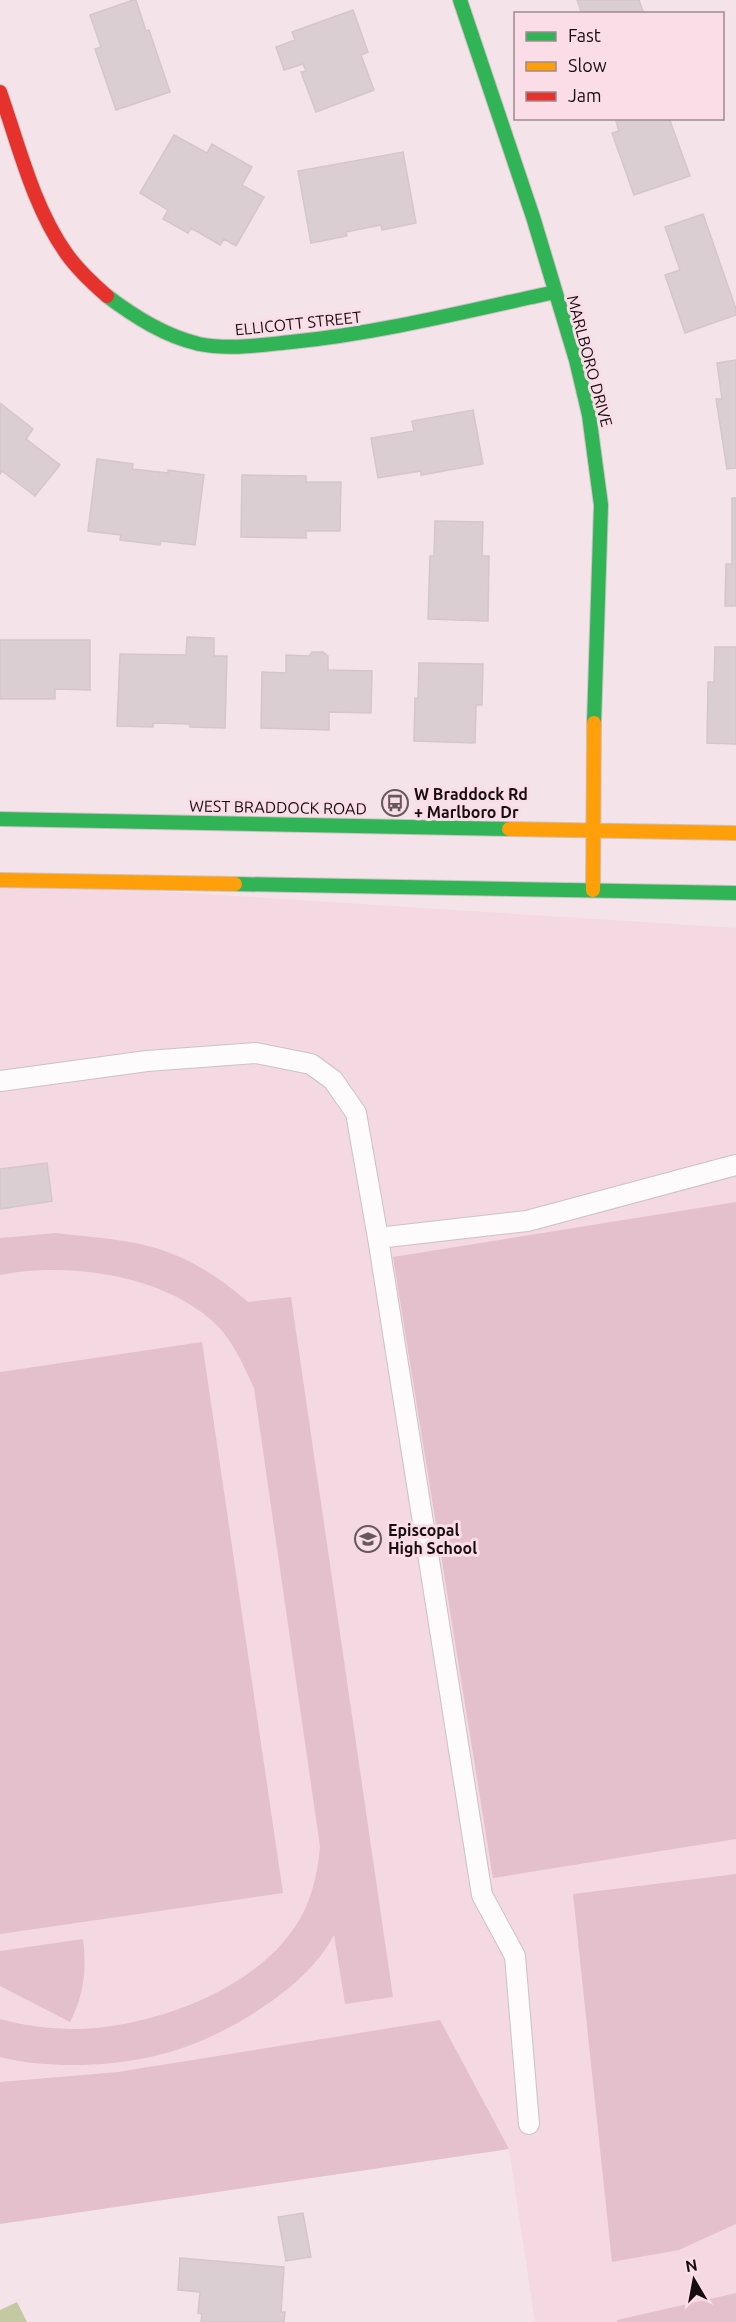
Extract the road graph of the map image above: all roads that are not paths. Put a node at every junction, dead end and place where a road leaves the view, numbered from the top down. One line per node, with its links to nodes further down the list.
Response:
1 (460, 0): 3 (street, MARLBORO DRIVE)
2 (0, 92): 3 (street, ELLICOTT STREET)
3 (555, 292): 5 (street, MARLBORO DRIVE)
4 (0, 819): 5 (street, WEST BRADDOCK ROAD)
5 (594, 830): 6 (street, WEST BRADDOCK ROAD); 8 (street, MARLBORO DRIVE)
6 (736, 833)
7 (0, 880): 8 (street)
8 (593, 890): 9 (street)
9 (736, 893)
10 (0, 1081): 12 (lane)
11 (736, 1165): 12 (lane)
12 (378, 1238): 13 (lane)
13 (529, 2124)

